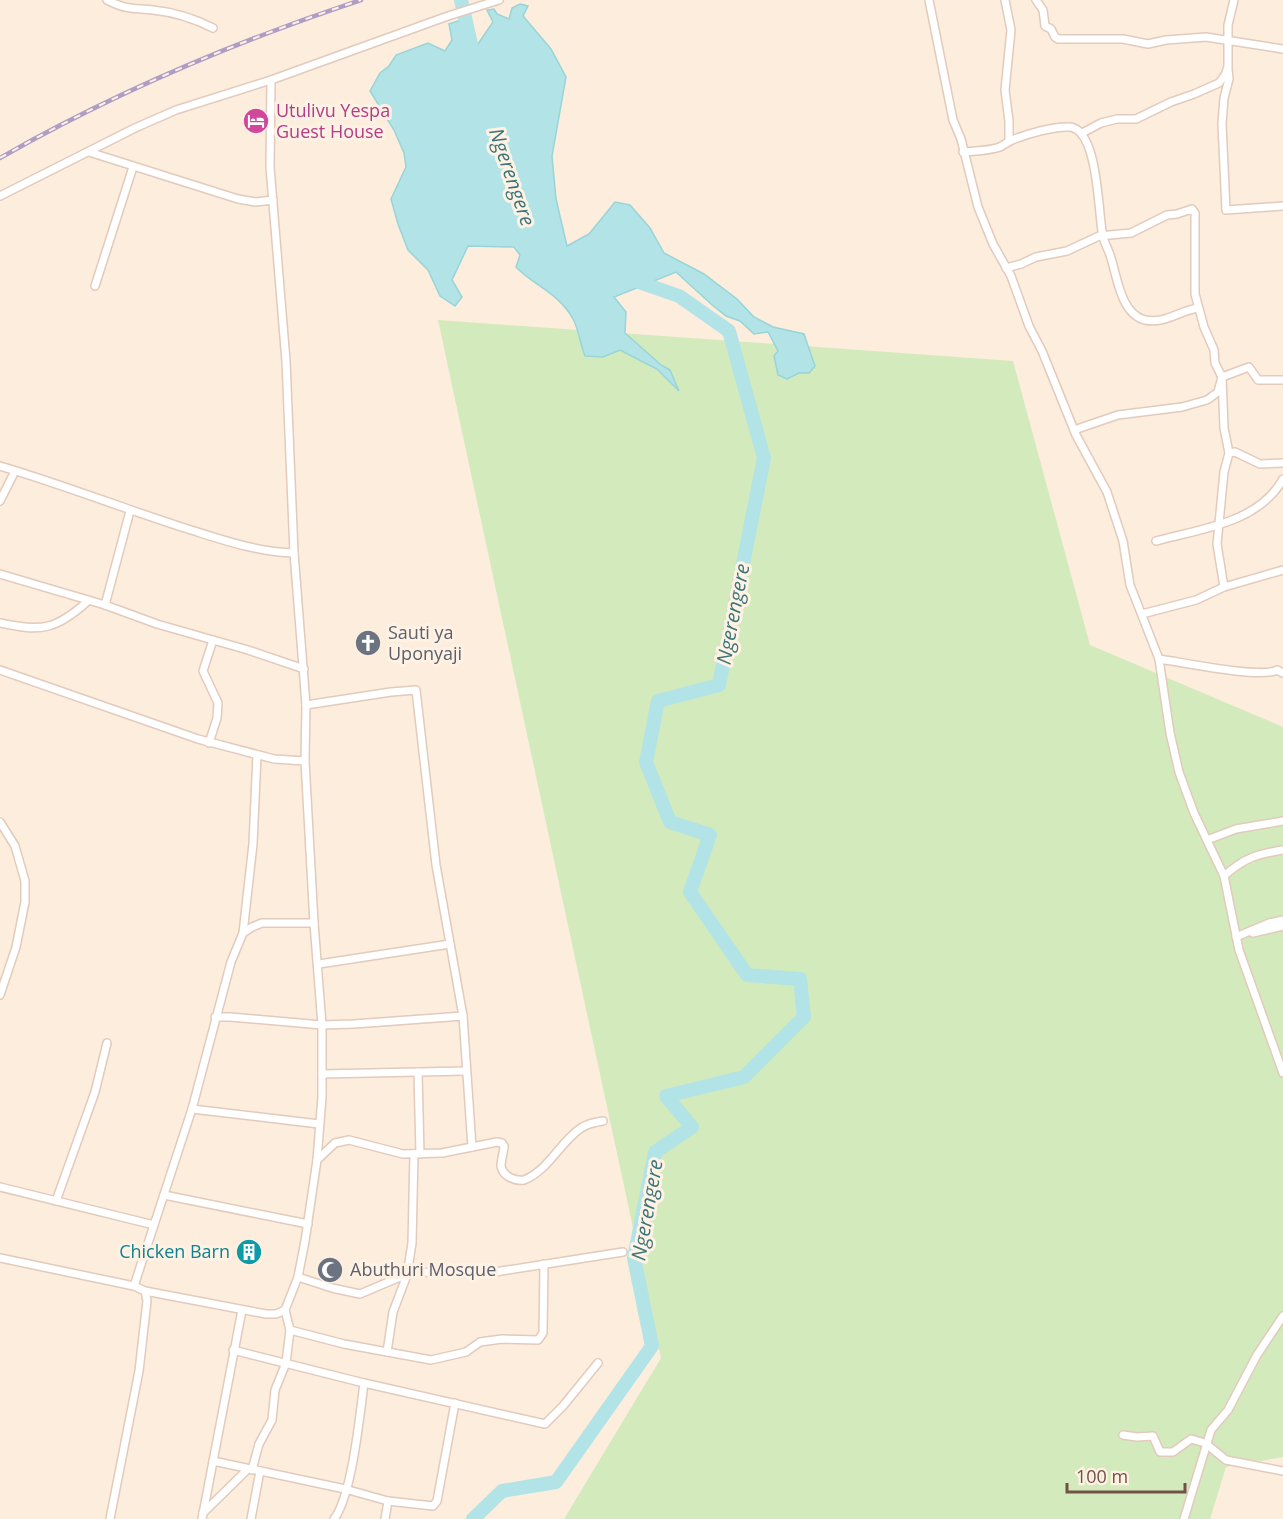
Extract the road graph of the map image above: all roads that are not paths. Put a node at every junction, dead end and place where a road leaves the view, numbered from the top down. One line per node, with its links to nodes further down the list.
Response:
1 (107, 0): 7 (street)
2 (499, 0): 11 (street)
3 (929, 0): 15 (street)
4 (1005, 0): 13 (street)
5 (1036, 0): 8 (street)
6 (1234, 0): 8 (street)
7 (213, 28)
8 (1228, 41): 9 (street); 10 (street)
9 (1283, 49)
10 (1228, 67): 12 (street); 19 (street)
11 (271, 80): 14 (street); 18 (street)
12 (1082, 133): 13 (street); 20 (street)
13 (1009, 141): 15 (street)
14 (89, 152): 16 (street); 17 (street)
15 (963, 152): 21 (street)
16 (133, 167): 18 (street); 22 (street)
17 (0, 196)
18 (273, 200): 36 (street)
19 (1283, 206)
20 (1103, 236): 21 (street); 23 (street); 23 (street)
21 (1006, 268): 26 (street)
22 (94, 286)
23 (1198, 308): 24 (street)
24 (1222, 377): 25 (street); 26 (street); 27 (street)
25 (1283, 380)
26 (1074, 430): 42 (street)
27 (1228, 453): 28 (street); 34 (street)
28 (1283, 463)
29 (0, 466): 30 (street)
30 (15, 471): 32 (street); 33 (street)
31 (1283, 479): 34 (street)
32 (0, 501)
33 (130, 511): 36 (street); 41 (street)
34 (1220, 524): 35 (street); 39 (street)
35 (1156, 541)
36 (294, 554): 46 (street)
37 (1283, 570): 39 (street)
38 (0, 574): 40 (street)
39 (1224, 587): 42 (street)
40 (88, 601): 41 (street); 43 (street)
41 (105, 605): 44 (street)
42 (1142, 614): 45 (street)
43 (0, 623)
44 (213, 640): 46 (street); 50 (street)
45 (1159, 659): 48 (street); 55 (street)
46 (304, 669): 49 (street)
47 (0, 670): 50 (street)
48 (1283, 673)
49 (306, 705): 52 (street); 63 (street)
50 (209, 743): 51 (street)
51 (257, 755): 52 (street); 61 (street)
52 (305, 761): 59 (street)
53 (1283, 821): 55 (street)
54 (0, 822): 65 (street)
55 (1207, 840): 57 (street)
56 (1283, 850): 57 (street)
57 (1224, 876): 62 (street)
58 (1283, 920): 62 (street)
59 (314, 923): 61 (street); 64 (street)
60 (1283, 926): 62 (street)
61 (243, 933): 67 (street)
62 (1236, 937): 70 (street)
63 (450, 944): 64 (street); 66 (street)
64 (319, 964): 68 (street)
65 (0, 994)
66 (463, 1016): 68 (street); 71 (street)
67 (215, 1017): 68 (street); 75 (street)
68 (322, 1025): 74 (street)
69 (107, 1043): 83 (street)
70 (1280, 1052): 73 (street)
71 (466, 1071): 72 (street); 78 (street)
72 (418, 1072): 74 (street); 79 (street)
73 (1283, 1073)
74 (322, 1074): 77 (street)
75 (192, 1109): 77 (street); 82 (street)
76 (603, 1121): 78 (street)
77 (319, 1124): 80 (street)
78 (472, 1147): 79 (street)
79 (417, 1154): 80 (street); 89 (street)
80 (317, 1160): 84 (street)
81 (0, 1187): 83 (street)
82 (164, 1195): 84 (street); 85 (street)
83 (56, 1201): 85 (street)
84 (308, 1224): 90 (street)
85 (154, 1225): 91 (street)
86 (623, 1252): 88 (street)
87 (0, 1258): 91 (street)
88 (544, 1264): 89 (street); 98 (street)
89 (407, 1275): 90 (street); 98 (street)
90 (298, 1277): 94 (street)
91 (134, 1286): 92 (street)
92 (144, 1291): 93 (street); 111 (street)
93 (242, 1310): 94 (street); 97 (street)
94 (285, 1310): 96 (street)
95 (1283, 1316): 104 (street)
96 (290, 1330): 98 (street); 100 (street)
97 (233, 1350): 100 (street); 105 (street)
98 (387, 1352)
99 (598, 1363): 102 (street)
100 (286, 1364): 101 (street); 106 (street)
101 (364, 1383): 102 (street); 108 (street)
102 (455, 1403): 109 (street)
103 (1123, 1435): 104 (street)
104 (1205, 1443): 107 (street); 115 (street)
105 (213, 1461): 106 (street); 110 (street)
106 (253, 1470): 108 (street); 110 (street); 112 (street)
107 (1283, 1471)
108 (345, 1489): 109 (street); 113 (street)
109 (388, 1501): 114 (street)
110 (203, 1516)
111 (110, 1519)
112 (251, 1519)
113 (334, 1519)
114 (385, 1519)
115 (1184, 1519)

